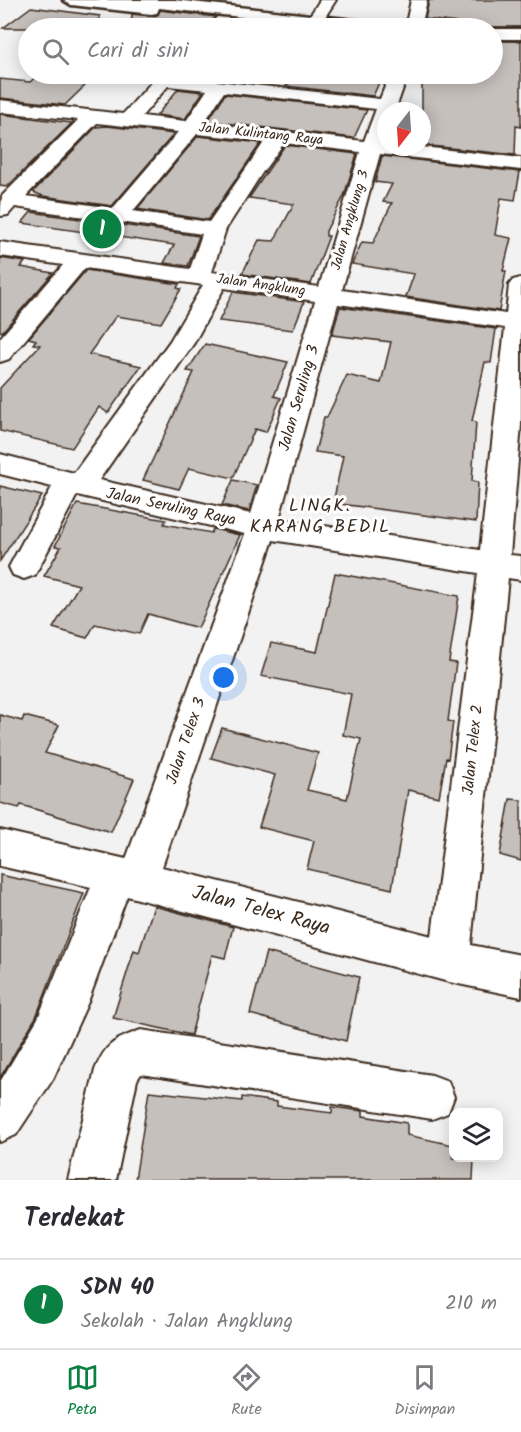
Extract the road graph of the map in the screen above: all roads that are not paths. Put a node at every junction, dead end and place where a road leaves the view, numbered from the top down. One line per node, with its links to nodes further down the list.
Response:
1 (71, 0): 5 (main road)
2 (128, 0): 7 (main road)
3 (328, 0): 8 (street)
4 (419, 0): 9 (street)
5 (90, 1): 6 (main road)
6 (242, 18)
7 (257, 18)
8 (318, 18)
9 (415, 18)
10 (503, 34): 11 (main road)
11 (521, 34)
12 (503, 41): 13 (main road)
13 (521, 41)
14 (160, 84): 22 (street)
15 (200, 84): 17 (street)
16 (395, 84): 18 (street, Jalan Angklung 3)
17 (219, 86): 19 (street); 23 (street)
18 (387, 102)
19 (377, 104)
20 (0, 106): 21 (street, Jalan Kulintang Raya)
21 (93, 116): 22 (street, Jalan Kulintang Raya); 28 (street)
22 (128, 120): 23 (street, Jalan Kulintang Raya)
23 (192, 127): 25 (street, Jalan Kulintang Raya); 29 (street)
24 (377, 131): 26 (street, Jalan Angklung 3)
25 (279, 137): 26 (street, Jalan Kulintang Raya); 30 (street)
26 (372, 146): 27 (street, Jalan Kulintang Raya); 35 (street, Jalan Angklung 3)
27 (521, 164)
28 (5, 205): 29 (street)
29 (118, 216): 30 (street)
30 (215, 229): 33 (street)
31 (0, 249): 32 (street, Jalan Angklung)
32 (79, 260): 33 (street, Jalan Angklung); 37 (street)
33 (208, 278): 35 (street, Jalan Angklung); 39 (street)
34 (521, 285): 36 (street, Jalan Telex 2)
35 (329, 295): 36 (street, Jalan Angklung); 40 (street, Jalan Seruling 3)
36 (519, 323): 41 (street, Jalan Telex 2)
37 (0, 354)
38 (0, 464): 39 (street, Jalan Seruling Raya)
39 (74, 485): 40 (street, Jalan Seruling Raya); 42 (street)
40 (266, 514): 41 (street, Jalan Seruling Raya); 44 (street, Jalan Telex 3)
41 (503, 557): 45 (street, Jalan Telex 2)
42 (24, 567)
43 (0, 848): 44 (street, Jalan Telex Raya)
44 (126, 877): 45 (street, Jalan Telex Raya); 48 (street, Jalan Telex 3)
45 (449, 961): 46 (street, Jalan Telex Raya)
46 (521, 976)
47 (432, 1097): 49 (street)
48 (0, 1119)
49 (92, 1180)

